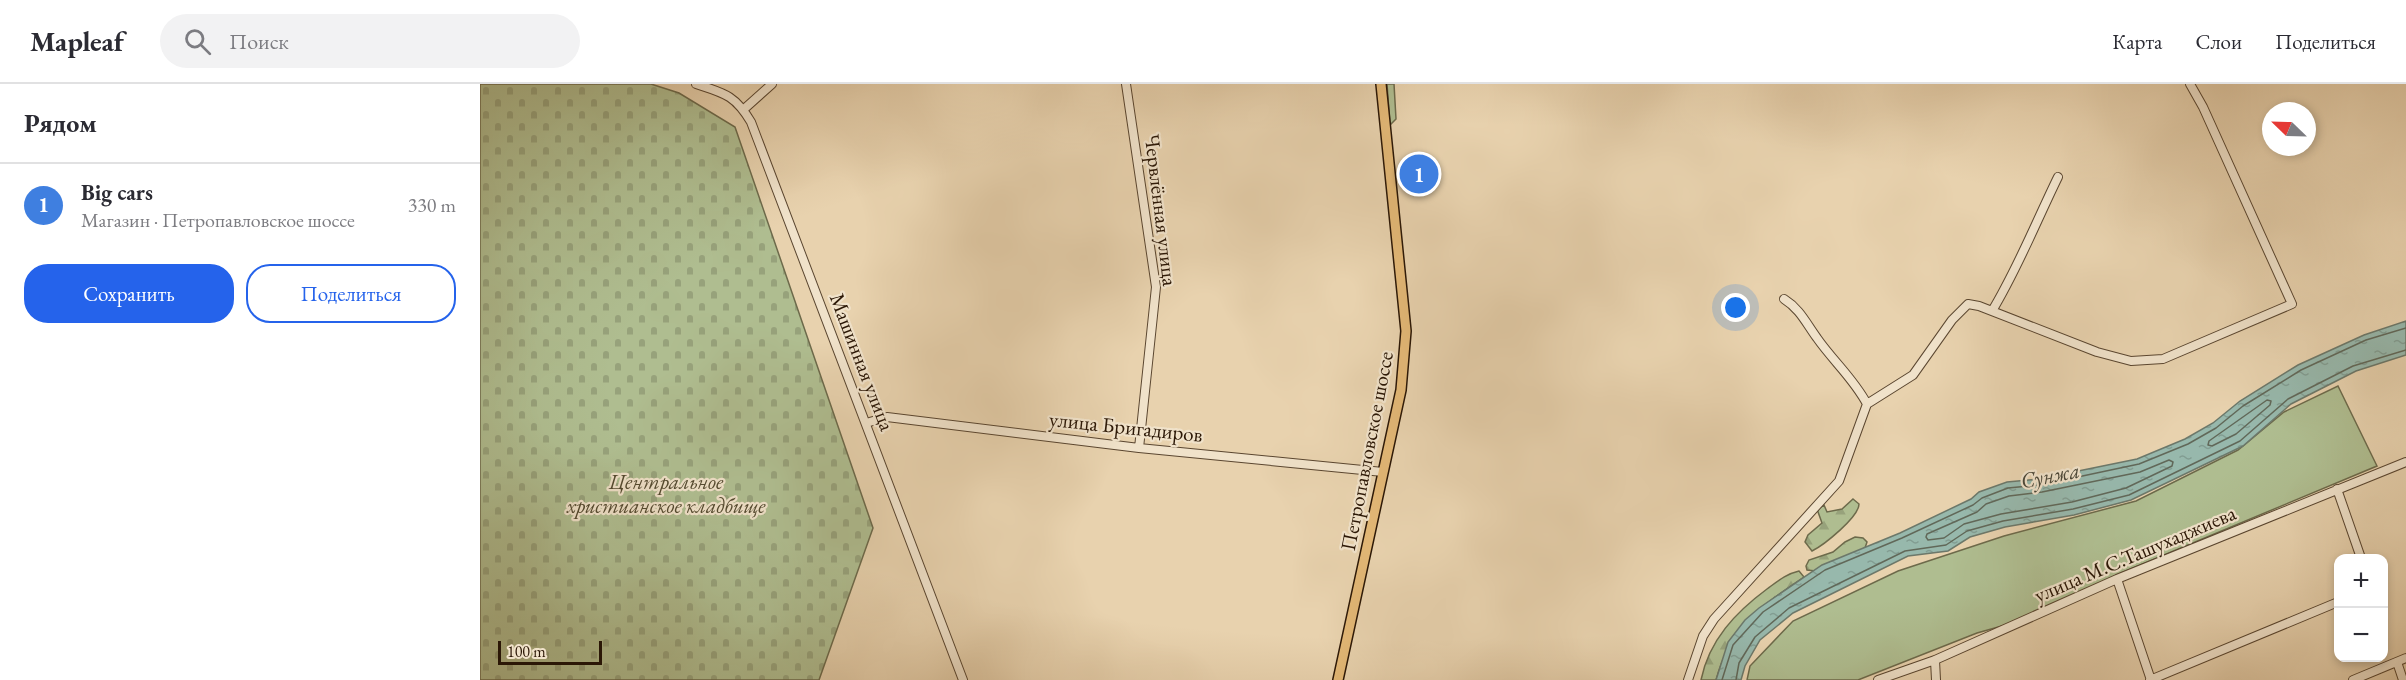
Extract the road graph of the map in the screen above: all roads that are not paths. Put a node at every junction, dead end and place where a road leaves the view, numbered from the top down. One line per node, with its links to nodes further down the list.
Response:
1 (696, 84): 6 (street, Машинная улица)
2 (772, 84): 6 (street)
3 (1126, 84): 12 (street, Червлённая улица)
4 (1381, 84): 14 (main road, Петропавловское шоссе)
5 (2190, 84): 9 (street)
6 (744, 110): 11 (street, Машинная улица)
7 (2058, 177): 9 (street)
8 (1784, 299): 10 (street)
9 (1992, 311): 10 (street)
10 (1868, 404): 24 (street)
11 (866, 423): 12 (street, улица Бригадиров); 22 (street, Машинная улица)
12 (1139, 448): 14 (street, улица Бригадиров)
13 (2406, 462): 15 (street, улица М.С.Ташухаджиева)
14 (1383, 472): 23 (main road, Петропавловское шоссе)
15 (2337, 489): 16 (street); 17 (street, улица М.С.Ташухаджиева)
16 (2360, 554)
17 (2117, 579): 20 (street, улица М.С.Ташухаджиева); 27 (street)
18 (2334, 604): 27 (street)
19 (2406, 657): 21 (street)
20 (1935, 660): 25 (street, улица М.С.Ташухаджиева); 26 (street)
21 (2397, 662): 28 (street); 29 (street)
22 (963, 680)
23 (1338, 680)
24 (1688, 680)
25 (1878, 680)
26 (1936, 680)
27 (2150, 680)
28 (2353, 680)
29 (2403, 680)

